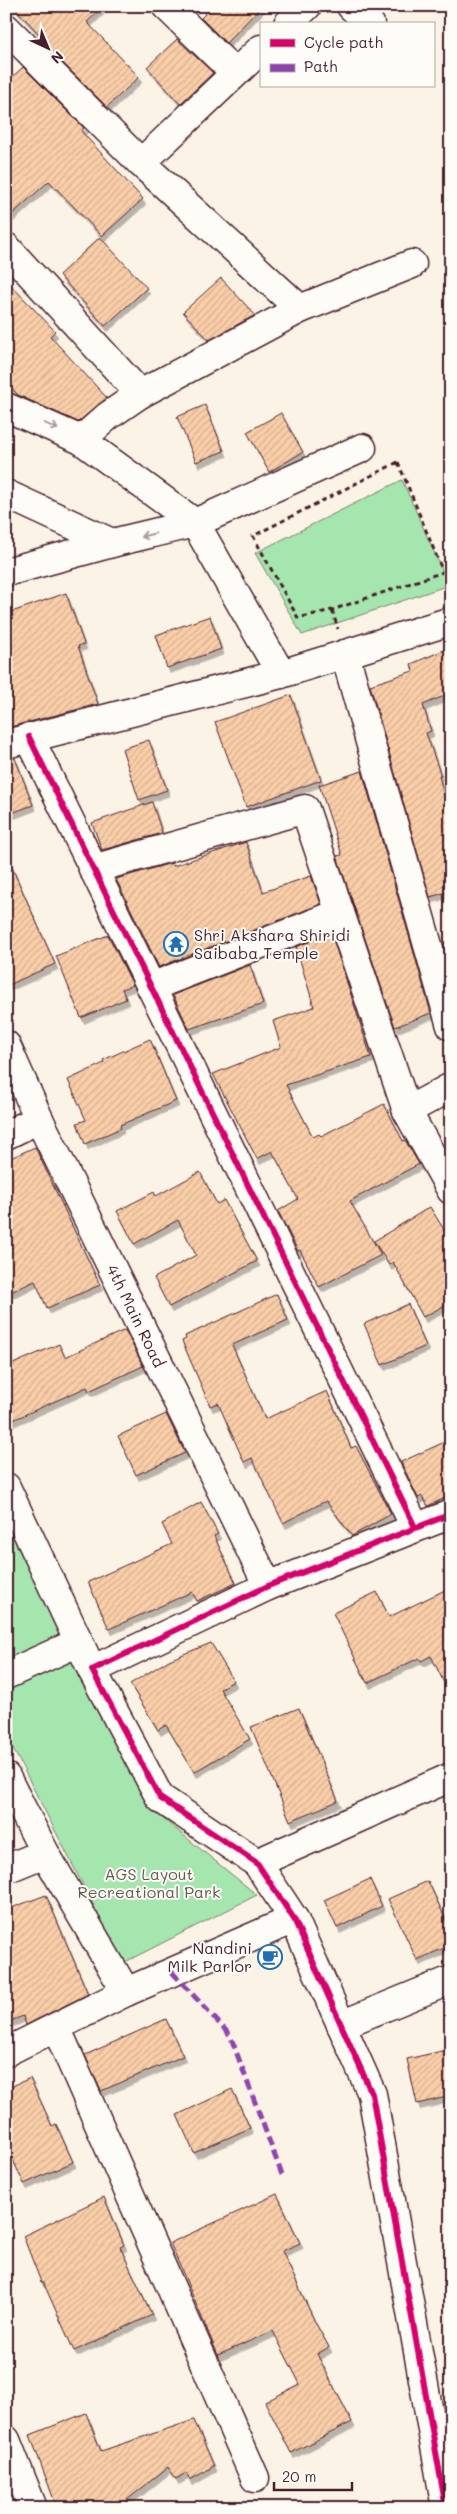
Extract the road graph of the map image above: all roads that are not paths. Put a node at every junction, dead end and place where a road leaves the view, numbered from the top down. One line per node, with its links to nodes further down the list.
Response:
1 (166, 6): 8 (street)
2 (306, 6): 4 (street)
3 (351, 6): 5 (street)
4 (290, 22)
5 (368, 22)
6 (6, 28): 9 (street)
7 (260, 50): 8 (street)
8 (235, 73): 9 (street)
9 (141, 163): 12 (street)
10 (6, 247): 13 (street)
11 (412, 264): 12 (street)
12 (300, 309): 13 (street)
13 (140, 394): 15 (street)
14 (6, 407): 15 (street, one-way to 15)
15 (82, 440): 18 (street)
16 (362, 448): 18 (street)
17 (6, 494): 19 (street)
18 (195, 523): 19 (street, one-way to 19); 23 (street)
19 (112, 543): 20 (street)
20 (6, 572)
21 (451, 621): 22 (street)
22 (345, 654): 23 (street); 28 (street)
23 (281, 674): 24 (street)
24 (18, 740): 25 (street)
25 (93, 869): 26 (street); 27 (street)
26 (340, 913): 27 (street); 31 (street)
27 (151, 986): 37 (street)
28 (451, 1026)
29 (6, 1045): 32 (street, 4th Main Road)
30 (451, 1087): 31 (street)
31 (407, 1111): 34 (street)
32 (39, 1119): 33 (street); 38 (street, 4th Main Road)
33 (6, 1135)
34 (450, 1187)
35 (6, 1487): 39 (street)
36 (451, 1514): 37 (street)
37 (415, 1527): 38 (street)
38 (268, 1586): 40 (street)
39 (79, 1642): 40 (street); 41 (street)
40 (92, 1670): 45 (street)
41 (6, 1675)
42 (451, 1776): 45 (street)
43 (6, 1777): 44 (street)
44 (45, 1852): 46 (street); 49 (street)
45 (257, 1863): 47 (street)
46 (6, 1869)
47 (294, 1920): 49 (street); 50 (street)
48 (451, 1980): 50 (street)
49 (126, 1992): 51 (street)
50 (341, 2025): 56 (street)
51 (56, 2027): 52 (street); 54 (street)
52 (6, 2052)
53 (6, 2440): 55 (street)
54 (255, 2478)
55 (32, 2508)
56 (446, 2508)

